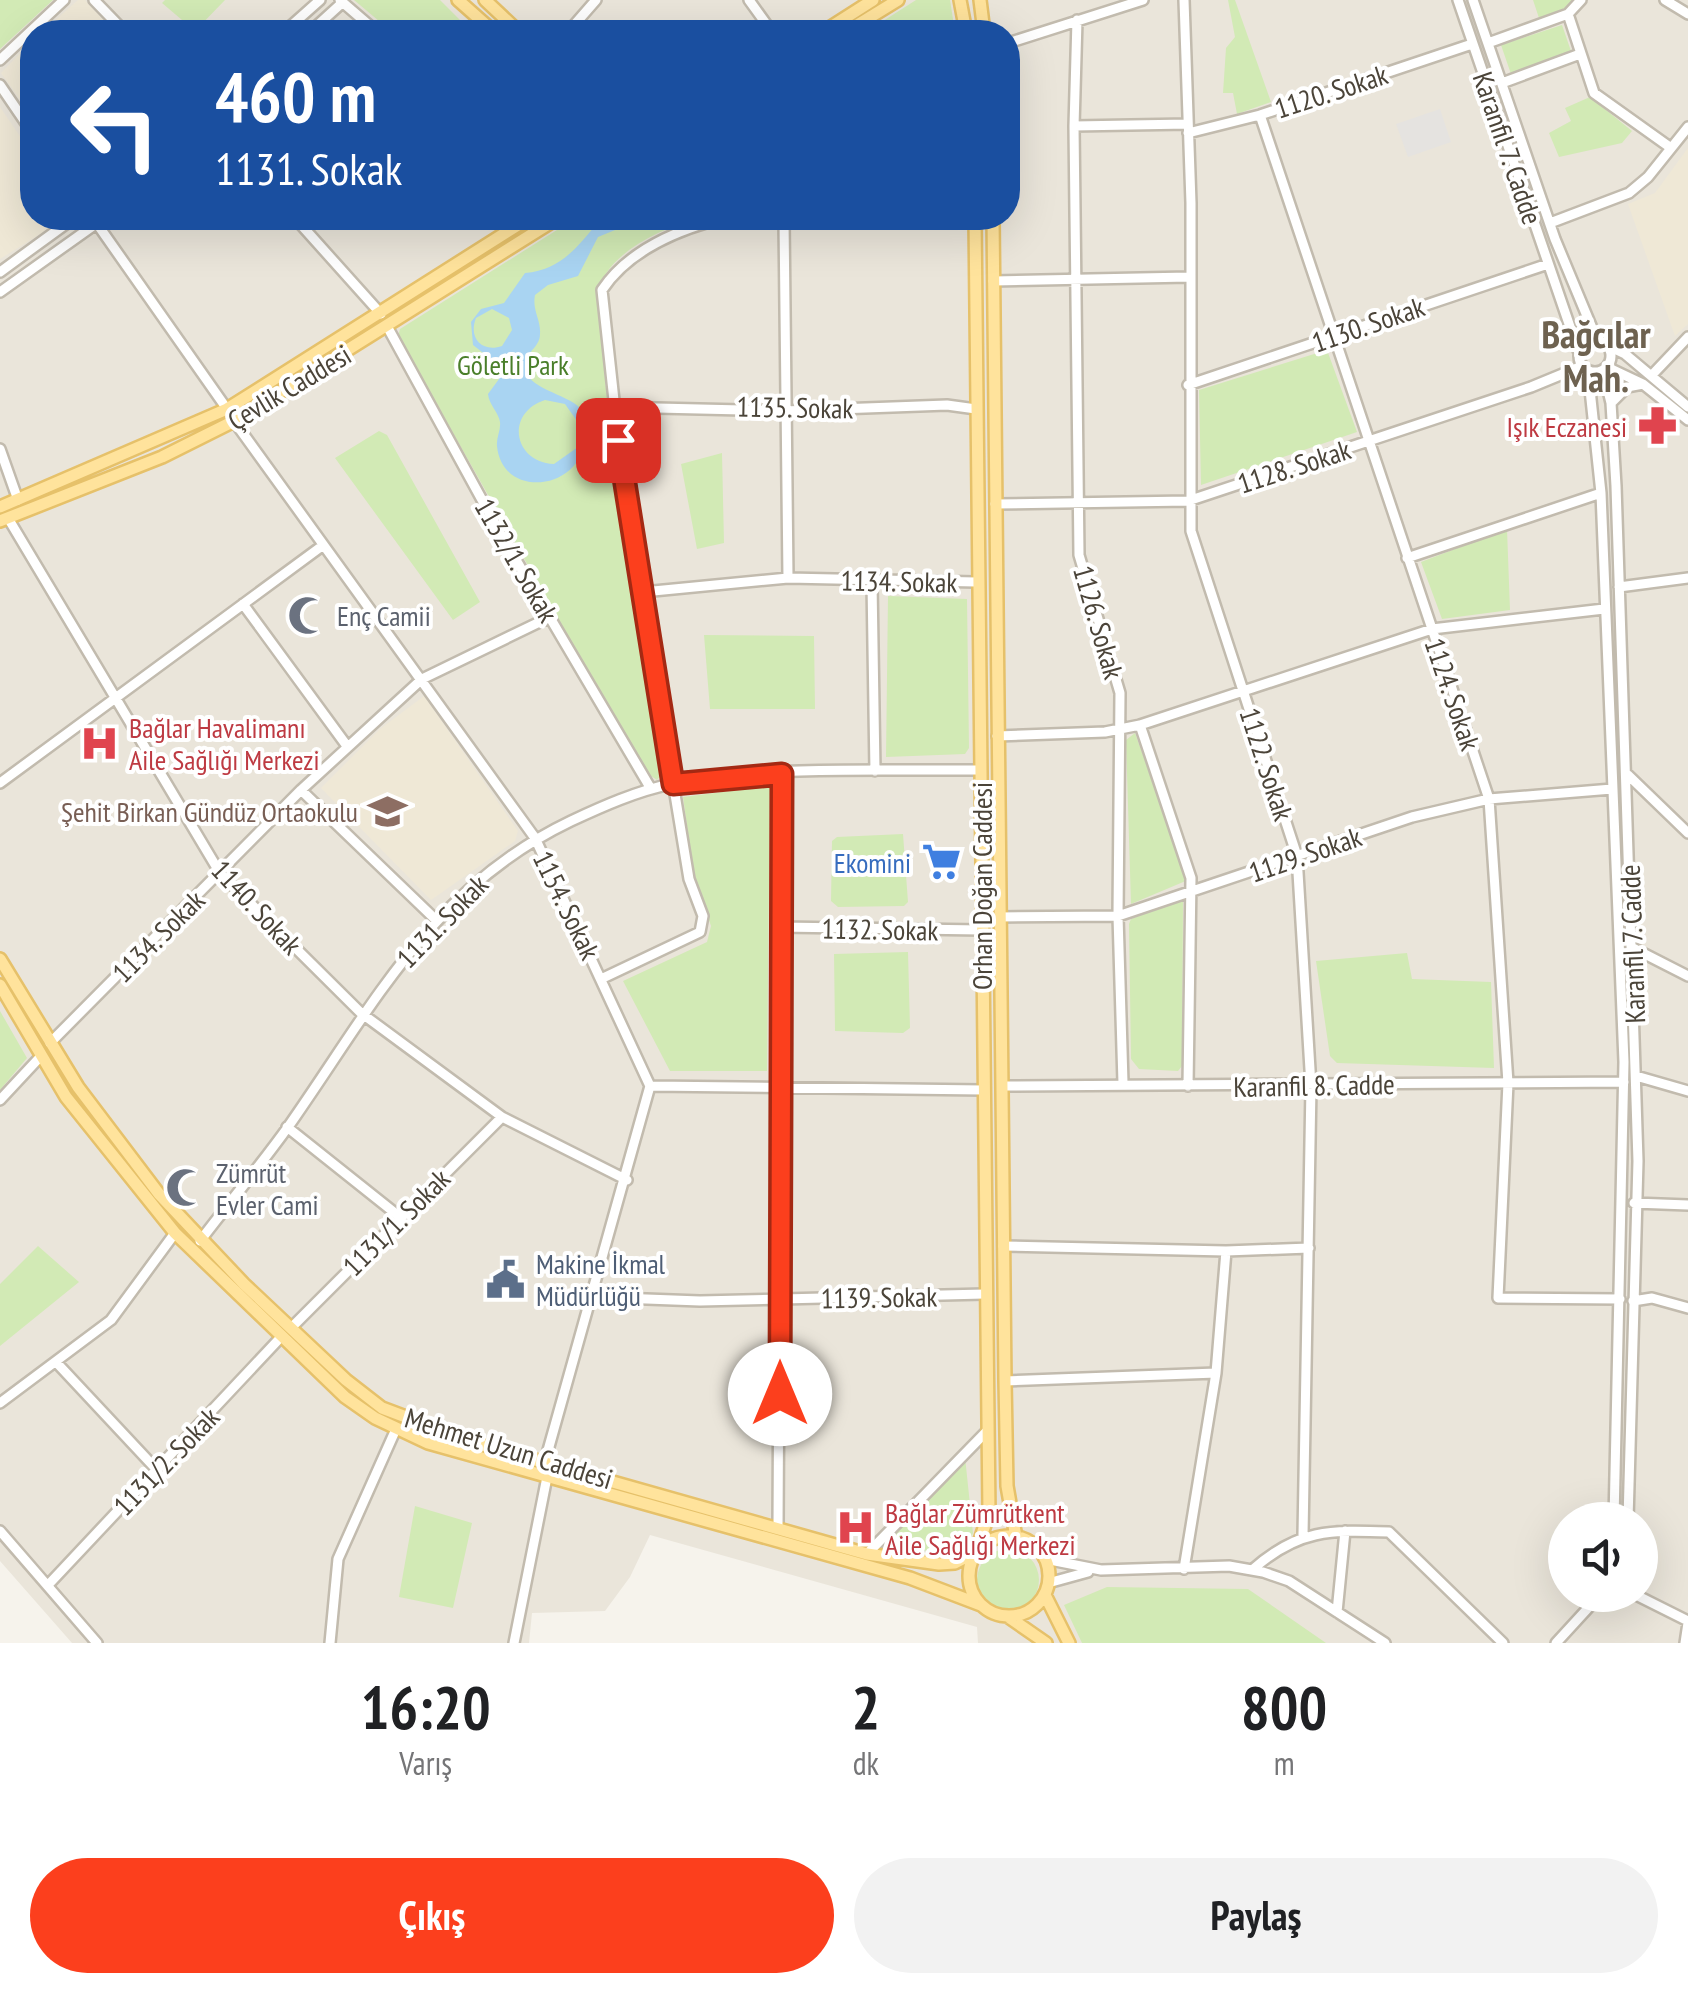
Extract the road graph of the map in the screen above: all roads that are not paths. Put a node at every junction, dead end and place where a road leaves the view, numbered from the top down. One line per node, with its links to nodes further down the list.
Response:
1 (64, 0): 18 (street)
2 (94, 0): 19 (street)
3 (320, 0): 20 (street)
4 (458, 0): 23 (main road)
5 (485, 0): 24 (main road)
6 (596, 0): 25 (street)
7 (873, 0): 26 (main road)
8 (898, 0): 27 (main road)
9 (1142, 0): 28 (street)
10 (1184, 0): 41 (street, 1122. Sokak)
11 (1458, 0): 32 (street, Karanfil 7. Cadde)
12 (1473, 0): 31 (street, Karanfil 7. Cadde)
13 (1581, 0): 16 (street)
14 (1666, 0): 17 (street)
15 (342, 1): 21 (street); 22 (street)
16 (1568, 14): 31 (street); 33 (street)
17 (1688, 14)
18 (43, 20)
19 (113, 20)
20 (298, 20)
21 (322, 20)
22 (363, 20)
23 (480, 20)
24 (506, 20)
25 (578, 20)
26 (842, 20)
27 (866, 20)
28 (1077, 20): 29 (street); 39 (street, 1126. Sokak)
29 (1020, 39)
30 (20, 41): 34 (street)
31 (1488, 43): 35 (street, Karanfil 7. Cadde)
32 (1472, 44): 38 (street, 1120. Sokak); 54 (street, Karanfil 7. Cadde)
33 (1580, 54): 35 (street); 42 (street)
34 (0, 60)
35 (1502, 83): 43 (street, Karanfil 7. Cadde)
36 (0, 85): 37 (street)
37 (20, 114)
38 (1260, 115): 41 (street, 1120. Sokak); 63 (street, 1124. Sokak)
39 (1074, 126): 41 (street, 1120. Sokak); 58 (street, 1126. Sokak)
40 (1688, 127): 42 (street)
41 (1188, 128): 57 (street, 1122. Sokak)
42 (1671, 148): 43 (street)
43 (1550, 223): 65 (street, Karanfil 7. Cadde)
44 (58, 230): 55 (street)
45 (85, 230): 56 (street)
46 (105, 230): 77 (street, 1154. Sokak)
47 (305, 230): 61 (street)
48 (510, 230): 61 (main road, Çevlik Caddesi)
49 (539, 230): 62 (main road, Çevlik Caddesi)
50 (680, 230): 74 (street)
51 (784, 230): 76 (street)
52 (975, 230): 75 (main road, Orhan Doğan Caddesi)
53 (993, 230): 59 (main road)
54 (1548, 264): 63 (street, 1130. Sokak); 66 (street, Karanfil 7. Cadde)
55 (4, 269): 56 (street)
56 (30, 271): 60 (street)
57 (1190, 277): 58 (street); 70 (street, 1122. Sokak)
58 (1078, 280): 59 (street); 85 (street, 1126. Sokak)
59 (993, 281): 84 (main road)
60 (0, 292)
61 (381, 314): 77 (main road, Çevlik Caddesi)
62 (388, 328): 77 (main road, Çevlik Caddesi); 97 (street, 1132/1. Sokak)
63 (1332, 336): 70 (street, 1130. Sokak); 79 (street, 1124. Sokak)
64 (1688, 337): 69 (street)
65 (1602, 343): 66 (street); 68 (street); 69 (street)
66 (1579, 353): 67 (street)
67 (1585, 368): 68 (street); 79 (street, 1128. Sokak); 81 (street, Karanfil 7. Cadde)
68 (1605, 368): 71 (street); 72 (street, Karanfil 7. Cadde)
69 (1651, 376): 73 (street)
70 (1188, 384): 83 (street, 1122. Sokak)
71 (1644, 384): 72 (street); 78 (street)
72 (1612, 403): 93 (street, Karanfil 7. Cadde)
73 (1688, 406)
74 (614, 407): 76 (street, 1135. Sokak); 94 (street)
75 (976, 409): 76 (street, 1135. Sokak); 91 (main road, Orhan Doğan Caddesi)
76 (784, 411): 89 (street)
77 (231, 415): 82 (main road, Çevlik Caddesi); 86 (main road, Çevlik Caddesi); 87 (street, 1154. Sokak)
78 (1688, 420)
79 (1369, 442): 83 (street, 1128. Sokak); 88 (street, 1124. Sokak)
80 (0, 450): 82 (street)
81 (1600, 493): 88 (street); 96 (street, Karanfil 7. Cadde)
82 (18, 500): 86 (main road, Çevlik Caddesi)
83 (1188, 500): 85 (street, 1128. Sokak); 100 (street, 1122. Sokak)
84 (995, 504): 85 (street, 1128. Sokak); 104 (main road)
85 (1079, 504): 103 (street, 1126. Sokak)
86 (3, 515): 101 (street, 1140. Sokak)
87 (322, 546): 95 (street); 99 (street, 1154. Sokak)
88 (1407, 558): 98 (street, 1124. Sokak)
89 (788, 578): 92 (street, 1134. Sokak); 94 (street, 1134. Sokak)
90 (1688, 578): 93 (street)
91 (976, 582): 92 (street, 1134. Sokak); 106 (main road, Orhan Doğan Caddesi)
92 (872, 584): 107 (street)
93 (1618, 587): 109 (street, Karanfil 7. Cadde)
94 (643, 592): 111 (street)
95 (243, 604): 101 (street); 105 (street)
96 (1604, 609): 98 (street); 113 (street, Karanfil 7. Cadde)
97 (550, 617): 99 (street, 1134. Sokak); 112 (street, 1132/1. Sokak)
98 (1432, 629): 100 (street); 115 (street, 1124. Sokak)
99 (422, 680): 105 (street, 1134. Sokak); 117 (street, 1154. Sokak)
100 (1244, 692): 102 (street); 118 (street, 1122. Sokak)
101 (112, 698): 110 (street); 119 (street, 1140. Sokak)
102 (1140, 726): 103 (street); 120 (street)
103 (1122, 728): 104 (street); 121 (street, 1126. Sokak)
104 (997, 736): 122 (main road)
105 (347, 746): 114 (street, 1134. Sokak)
106 (981, 770): 107 (street, 1131. Sokak); 125 (main road, Orhan Doğan Caddesi)
107 (874, 771): 108 (street, 1131. Sokak)
108 (782, 774): 111 (street, 1131. Sokak); 124 (street)
109 (1628, 775): 116 (street); 126 (street, Karanfil 7. Cadde)
110 (0, 783)
111 (673, 784): 112 (street, 1131. Sokak); 129 (street)
112 (651, 789): 117 (street, 1131. Sokak)
113 (1612, 789): 115 (street, 1129. Sokak); 136 (street, Karanfil 7. Cadde)
114 (301, 790): 119 (street, 1134. Sokak); 123 (street)
115 (1489, 799): 118 (street, 1129. Sokak); 135 (street, 1124. Sokak)
116 (1688, 832)
117 (534, 838): 123 (street, 1131. Sokak); 129 (street, 1154. Sokak)
118 (1298, 856): 120 (street, 1129. Sokak); 141 (street, 1122. Sokak)
119 (220, 873): 131 (street, 1140. Sokak); 132 (street, 1134. Sokak)
120 (1190, 893): 121 (street, 1129. Sokak); 140 (street)
121 (1118, 916): 122 (street, 1129. Sokak); 137 (street, 1126. Sokak)
122 (999, 917): 139 (main road)
123 (435, 919): 131 (street, 1131. Sokak)
124 (780, 927): 125 (street, 1132. Sokak); 142 (street)
125 (981, 930): 143 (main road, Orhan Doğan Caddesi)
126 (1633, 948): 128 (street); 134 (street, Karanfil 7. Cadde)
127 (0, 959): 132 (main road, Mehmet Uzun Caddesi)
128 (1688, 976)
129 (602, 978): 138 (street, 1154. Sokak)
130 (0, 986): 133 (main road)
131 (361, 1013): 146 (street, 1140. Sokak); 147 (street, 1131. Sokak)
132 (50, 1044): 153 (main road, Mehmet Uzun Caddesi)
133 (41, 1056): 145 (street); 152 (main road)
134 (1636, 1076): 144 (street); 149 (street, Karanfil 7. Cadde)
135 (1508, 1082): 136 (street, Karanfil 8. Cadde); 141 (street, Karanfil 8. Cadde); 160 (street, 1124. Sokak)
136 (1624, 1082): 160 (street, Karanfil 7. Cadde)
137 (1124, 1084): 139 (street, Karanfil 8. Cadde); 140 (street, Karanfil 8. Cadde)
138 (650, 1086): 142 (street); 148 (street)
139 (1005, 1086): 154 (main road)
140 (1188, 1086): 141 (street, Karanfil 8. Cadde)
141 (1311, 1086): 155 (street, 1122. Sokak)
142 (778, 1089): 143 (street); 159 (street)
143 (983, 1090): 157 (main road, Orhan Doğan Caddesi)
144 (1688, 1091)
145 (0, 1100)
146 (502, 1118): 148 (street, 1140. Sokak); 151 (street, 1131/1. Sokak)
147 (288, 1127): 151 (street); 153 (street, 1131. Sokak)
148 (626, 1180): 158 (street)
149 (1634, 1204): 150 (street); 161 (street, Karanfil 7. Cadde)
150 (1688, 1204)
151 (400, 1217): 163 (street, 1131/1. Sokak)
152 (175, 1233): 163 (main road); 164 (street)
153 (200, 1241): 163 (main road, Mehmet Uzun Caddesi)
154 (1004, 1246): 156 (street); 166 (main road)
155 (1309, 1248): 156 (street); 178 (street, 1122. Sokak)
156 (1226, 1251): 165 (street)
157 (984, 1294): 159 (street, 1139. Sokak); 169 (main road, Orhan Doğan Caddesi)
158 (593, 1296): 159 (street, 1139. Sokak); 170 (street)
159 (782, 1299): 175 (street)
160 (1620, 1299): 173 (street, Karanfil 7. Cadde)
161 (1633, 1301): 162 (street); 174 (street, Karanfil 7. Cadde)
162 (1688, 1308)
163 (286, 1332): 168 (main road); 170 (main road, Mehmet Uzun Caddesi); 171 (street, 1131/2. Sokak)
164 (56, 1362): 167 (street); 171 (street)
165 (1216, 1373): 166 (street); 183 (street)
166 (1005, 1381): 179 (main road)
167 (0, 1403)
168 (396, 1429): 172 (main road); 195 (street)
169 (987, 1431): 180 (main road, Orhan Doğan Caddesi); 181 (street)
170 (545, 1461): 175 (main road, Mehmet Uzun Caddesi)
171 (157, 1470): 186 (street, 1131/2. Sokak)
172 (548, 1477): 188 (main road); 196 (street)
173 (1614, 1502)
174 (1628, 1502)
175 (778, 1528): 181 (main road, Mehmet Uzun Caddesi)
176 (1345, 1531): 178 (street); 190 (street); 200 (street)
177 (0, 1532): 186 (street)
178 (1303, 1535): 185 (street)
179 (1016, 1536): 180 (main road); 182 (main road)
180 (976, 1552): 181 (main road, Mehmet Uzun Caddesi); 188 (main road)
181 (867, 1554)
182 (1045, 1559): 184 (street); 187 (main road)
183 (1184, 1569): 184 (street); 185 (street)
184 (1101, 1570): 187 (street)
185 (1252, 1570): 190 (street)
186 (49, 1584): 194 (street)
187 (1046, 1589): 192 (main road); 198 (main road)
188 (981, 1605): 192 (main road)
189 (1658, 1606): 193 (street)
190 (1337, 1612): 199 (street)
191 (1584, 1612): 201 (street)
192 (1007, 1616): 197 (main road)
193 (1688, 1622): 202 (street)
194 (98, 1643)
195 (330, 1643)
196 (514, 1643)
197 (1046, 1643)
198 (1069, 1643)
199 (1385, 1643)
200 (1503, 1643)
201 (1556, 1643)
202 (1685, 1643)

